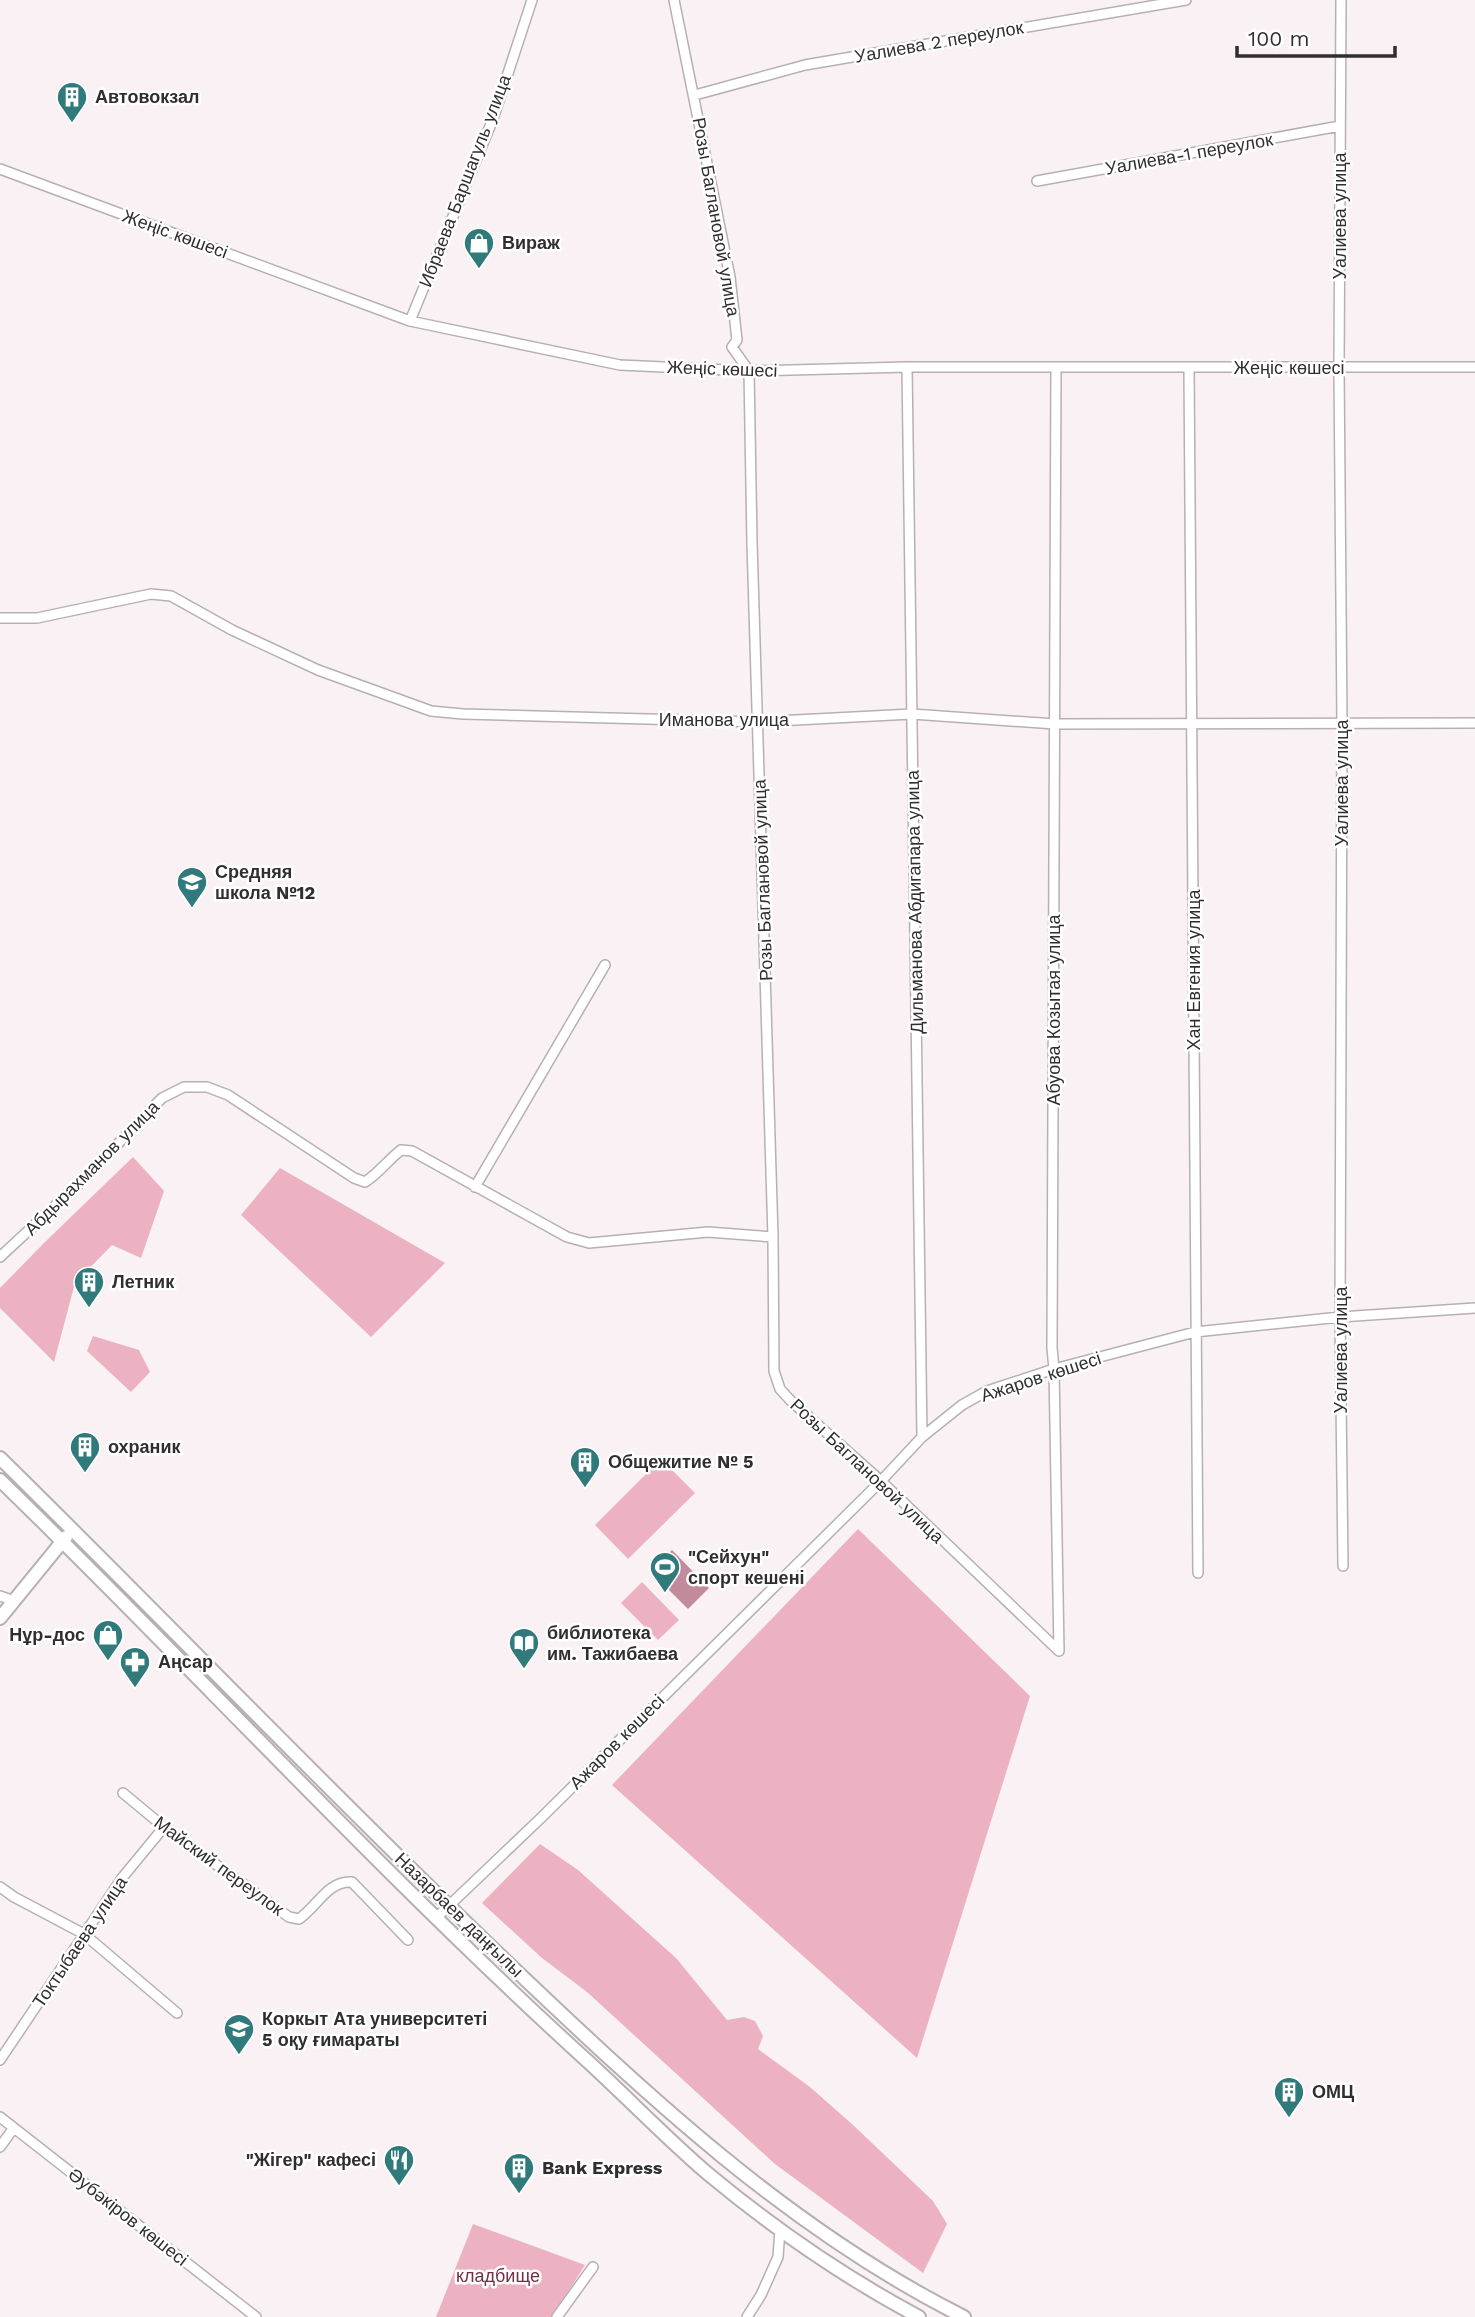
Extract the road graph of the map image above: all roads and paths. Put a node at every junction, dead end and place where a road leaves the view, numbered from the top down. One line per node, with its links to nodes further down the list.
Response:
1 (532, 0): 9 (street, Ибраева Баршагуль улица)
2 (674, 0): 5 (street, Розы Баглановой улица)
3 (1186, 0): 5 (street, Уалиева 2 переулок)
4 (1341, 0): 6 (street, Уалиева улица)
5 (695, 95): 15 (street, Розы Баглановой улица)
6 (1340, 127): 8 (street, Уалиева-1 переулок); 14 (street, Уалиева улица)
7 (0, 169): 9 (street, Жеңіс көшесі)
8 (1037, 181)
9 (410, 321): 15 (street, Жеңіс көшесі)
10 (907, 367): 12 (street, Жеңіс көшесі); 15 (street, Жеңіс көшесі); 17 (street, Дильманова Абдигапара улица)
11 (1475, 367): 14 (street, Жеңіс көшесі)
12 (1056, 368): 13 (street, Жеңіс көшесі); 22 (street, Абуова Козытая улица)
13 (1189, 368): 14 (street, Жеңіс көшесі); 20 (street, Хан Евгения улица)
14 (1339, 368): 19 (street, Уалиева улица)
15 (749, 371): 18 (street, Розы Баглановой улица)
16 (0, 618): 18 (street, Иманова улица)
17 (912, 714): 18 (street, Иманова улица); 22 (street, Иманова улица); 31 (street, Дильманова Абдигапара улица)
18 (758, 722): 25 (street, Розы Баглановой улица)
19 (1342, 722): 20 (street, Иманова улица); 21 (street, Иманова улица); 28 (street, Уалиева улица)
20 (1194, 723): 22 (street, Иманова улица); 29 (street, Хан Евгения улица)
21 (1475, 723)
22 (1055, 724): 30 (street, Абуова Козытая улица)
23 (605, 965): 24 (street)
24 (475, 1187): 25 (street, Абдырахманов улица); 26 (street, Абдырахманов улица)
25 (773, 1237): 34 (street, Розы Баглановой улица)
26 (0, 1257)
27 (1475, 1308): 28 (street, Ажаров көшесі)
28 (1340, 1317): 29 (street, Ажаров көшесі); 37 (street, Уалиева улица)
29 (1195, 1332): 30 (street, Ажаров көшесі); 38 (street, Хан Евгения улица)
30 (1054, 1369): 31 (street, Ажаров көшесі); 42 (street, Абуова Козытая улица)
31 (922, 1437): 34 (street, Ажаров көшесі)
32 (0, 1458): 35 (main road, Назарбаев даңғылы)
33 (0, 1480): 36 (main road, Назарбаев даңғылы)
34 (881, 1481): 42 (street, Розы Баглановой улица); 46 (street, Ажаров көшесі)
35 (73, 1530): 36 (main road); 46 (main road, Назарбаев даңғылы)
36 (62, 1541): 40 (main road); 47 (main road, Назарбаев даңғылы)
37 (1343, 1566)
38 (1198, 1573)
39 (0, 1596): 40 (street)
40 (14, 1601): 41 (main road)
41 (0, 1618)
42 (1059, 1651)
43 (123, 1793): 44 (street, Майский переулок)
44 (164, 1827): 48 (street, Токтыбаева улица); 49 (street, Майский переулок)
45 (0, 1887): 48 (street)
46 (447, 1905): 47 (street, Ажаров көшесі); 57 (main road, Назарбаев даңғылы)
47 (436, 1917): 55 (main road, Назарбаев даңғылы)
48 (84, 1934): 50 (street); 51 (street, Токтыбаева улица)
49 (408, 1940)
50 (177, 2013)
51 (0, 2060)
52 (0, 2117): 53 (street, Әубәкіров көшесі)
53 (13, 2129): 54 (street); 59 (street, Әубәкіров көшесі)
54 (0, 2147)
55 (780, 2229): 58 (main road, Назарбаев даңғылы); 61 (street)
56 (593, 2267): 60 (street)
57 (919, 2295): 58 (street); 62 (main road, Назарбаев даңғылы)
58 (913, 2316)
59 (256, 2317)
60 (557, 2317)
61 (747, 2317)
62 (964, 2317)

